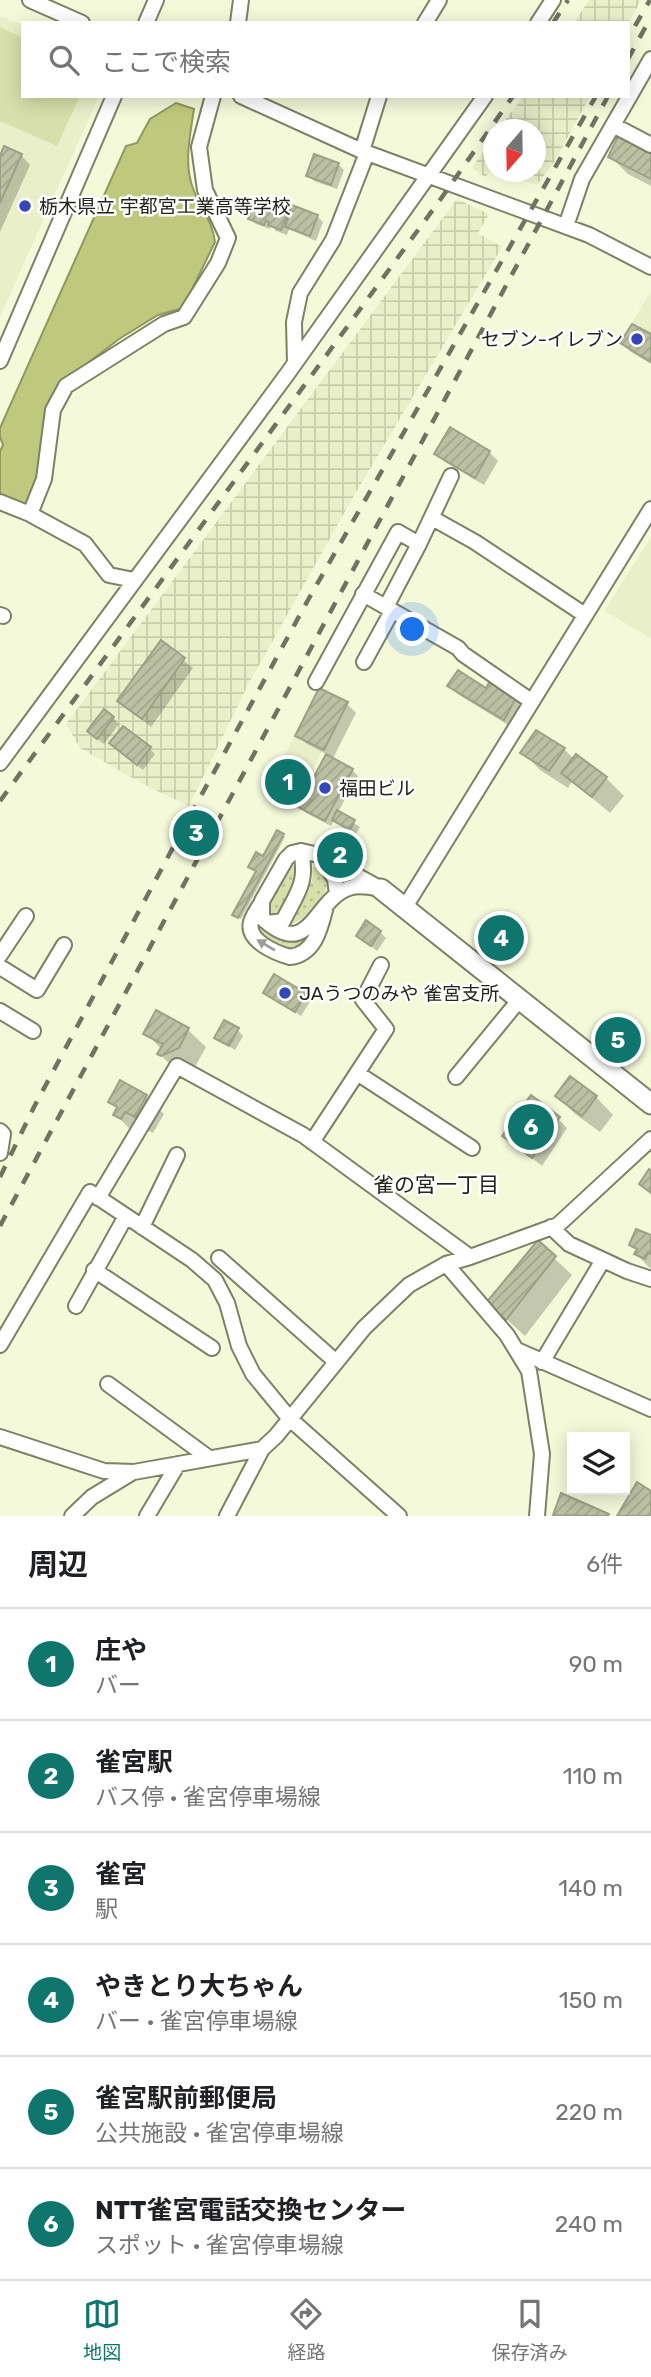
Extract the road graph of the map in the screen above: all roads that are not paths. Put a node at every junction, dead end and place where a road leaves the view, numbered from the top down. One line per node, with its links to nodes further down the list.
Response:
1 (30, 0): 6 (street)
2 (156, 0): 7 (street)
3 (241, 0): 8 (street)
4 (439, 0): 9 (street)
5 (553, 0): 10 (street)
6 (77, 21)
7 (147, 21)
8 (238, 21)
9 (426, 21)
10 (539, 21)
11 (651, 59): 12 (street)
12 (630, 95)
13 (113, 98): 25 (street)
14 (212, 98): 30 (street)
15 (245, 98): 21 (street)
16 (378, 98): 21 (street)
17 (484, 98): 22 (street)
18 (629, 98): 19 (street)
19 (613, 125): 20 (street); 23 (street)
20 (651, 145)
21 (364, 152): 22 (street); 26 (street)
22 (428, 174): 23 (street); 26 (street)
23 (566, 226): 24 (street)
24 (651, 267)
25 (0, 360)
26 (295, 363): 34 (street)
27 (451, 476): 31 (street)
28 (0, 502): 30 (street)
29 (651, 509): 32 (street)
30 (30, 514): 34 (street)
31 (432, 518): 33 (street); 37 (street)
32 (647, 525): 37 (street)
33 (419, 544): 35 (street); 36 (street)
34 (134, 580): 41 (street)
35 (363, 594): 36 (street); 39 (street)
36 (389, 609): 38 (street); 40 (street)
37 (585, 615): 40 (street)
38 (364, 662)
39 (316, 682)
40 (531, 701): 48 (street)
41 (0, 763)
42 (301, 850): 43 (street); 46 (street); 50 (street)
43 (319, 855): 44 (street); 45 (street)
44 (381, 889): 45 (street); 48 (main road)
45 (337, 894): 47 (street)
46 (262, 901): 47 (street, one-way to 46); 50 (street)
47 (325, 908): 50 (street)
48 (405, 908): 55 (main road)
49 (26, 916): 52 (street)
50 (268, 923)
51 (64, 945): 54 (street)
52 (0, 955)
53 (382, 965): 58 (street)
54 (0, 967)
55 (520, 999): 59 (street); 60 (main road)
56 (0, 1011): 57 (street)
57 (33, 1031)
58 (357, 1073): 63 (street); 64 (street)
59 (456, 1077)
60 (651, 1104)
61 (0, 1131): 65 (street)
62 (651, 1139): 70 (street)
63 (312, 1142): 67 (street); 71 (street)
64 (472, 1148)
65 (0, 1153)
66 (177, 1155): 69 (street)
67 (98, 1198): 68 (street); 78 (street)
68 (126, 1216): 69 (street); 75 (street)
69 (142, 1227): 85 (street)
70 (551, 1227): 71 (street); 73 (street)
71 (470, 1257): 74 (street)
72 (219, 1258): 81 (street)
73 (603, 1260): 76 (street); 82 (street)
74 (446, 1264): 80 (street); 81 (street)
75 (94, 1270): 77 (street); 79 (street)
76 (651, 1279)
77 (76, 1306)
78 (0, 1345)
79 (212, 1349)
80 (519, 1351): 82 (street); 95 (street)
81 (335, 1361): 85 (street)
82 (542, 1362): 84 (street)
83 (107, 1384): 88 (street)
84 (651, 1409)
85 (290, 1419): 87 (street); 94 (street)
86 (0, 1437): 90 (street)
87 (262, 1449): 88 (street); 93 (street)
88 (209, 1458): 89 (street)
89 (178, 1464): 90 (street); 92 (street)
90 (134, 1472): 91 (street)
91 (72, 1516)
92 (147, 1516)
93 (227, 1516)
94 (399, 1516)
95 (537, 1516)

